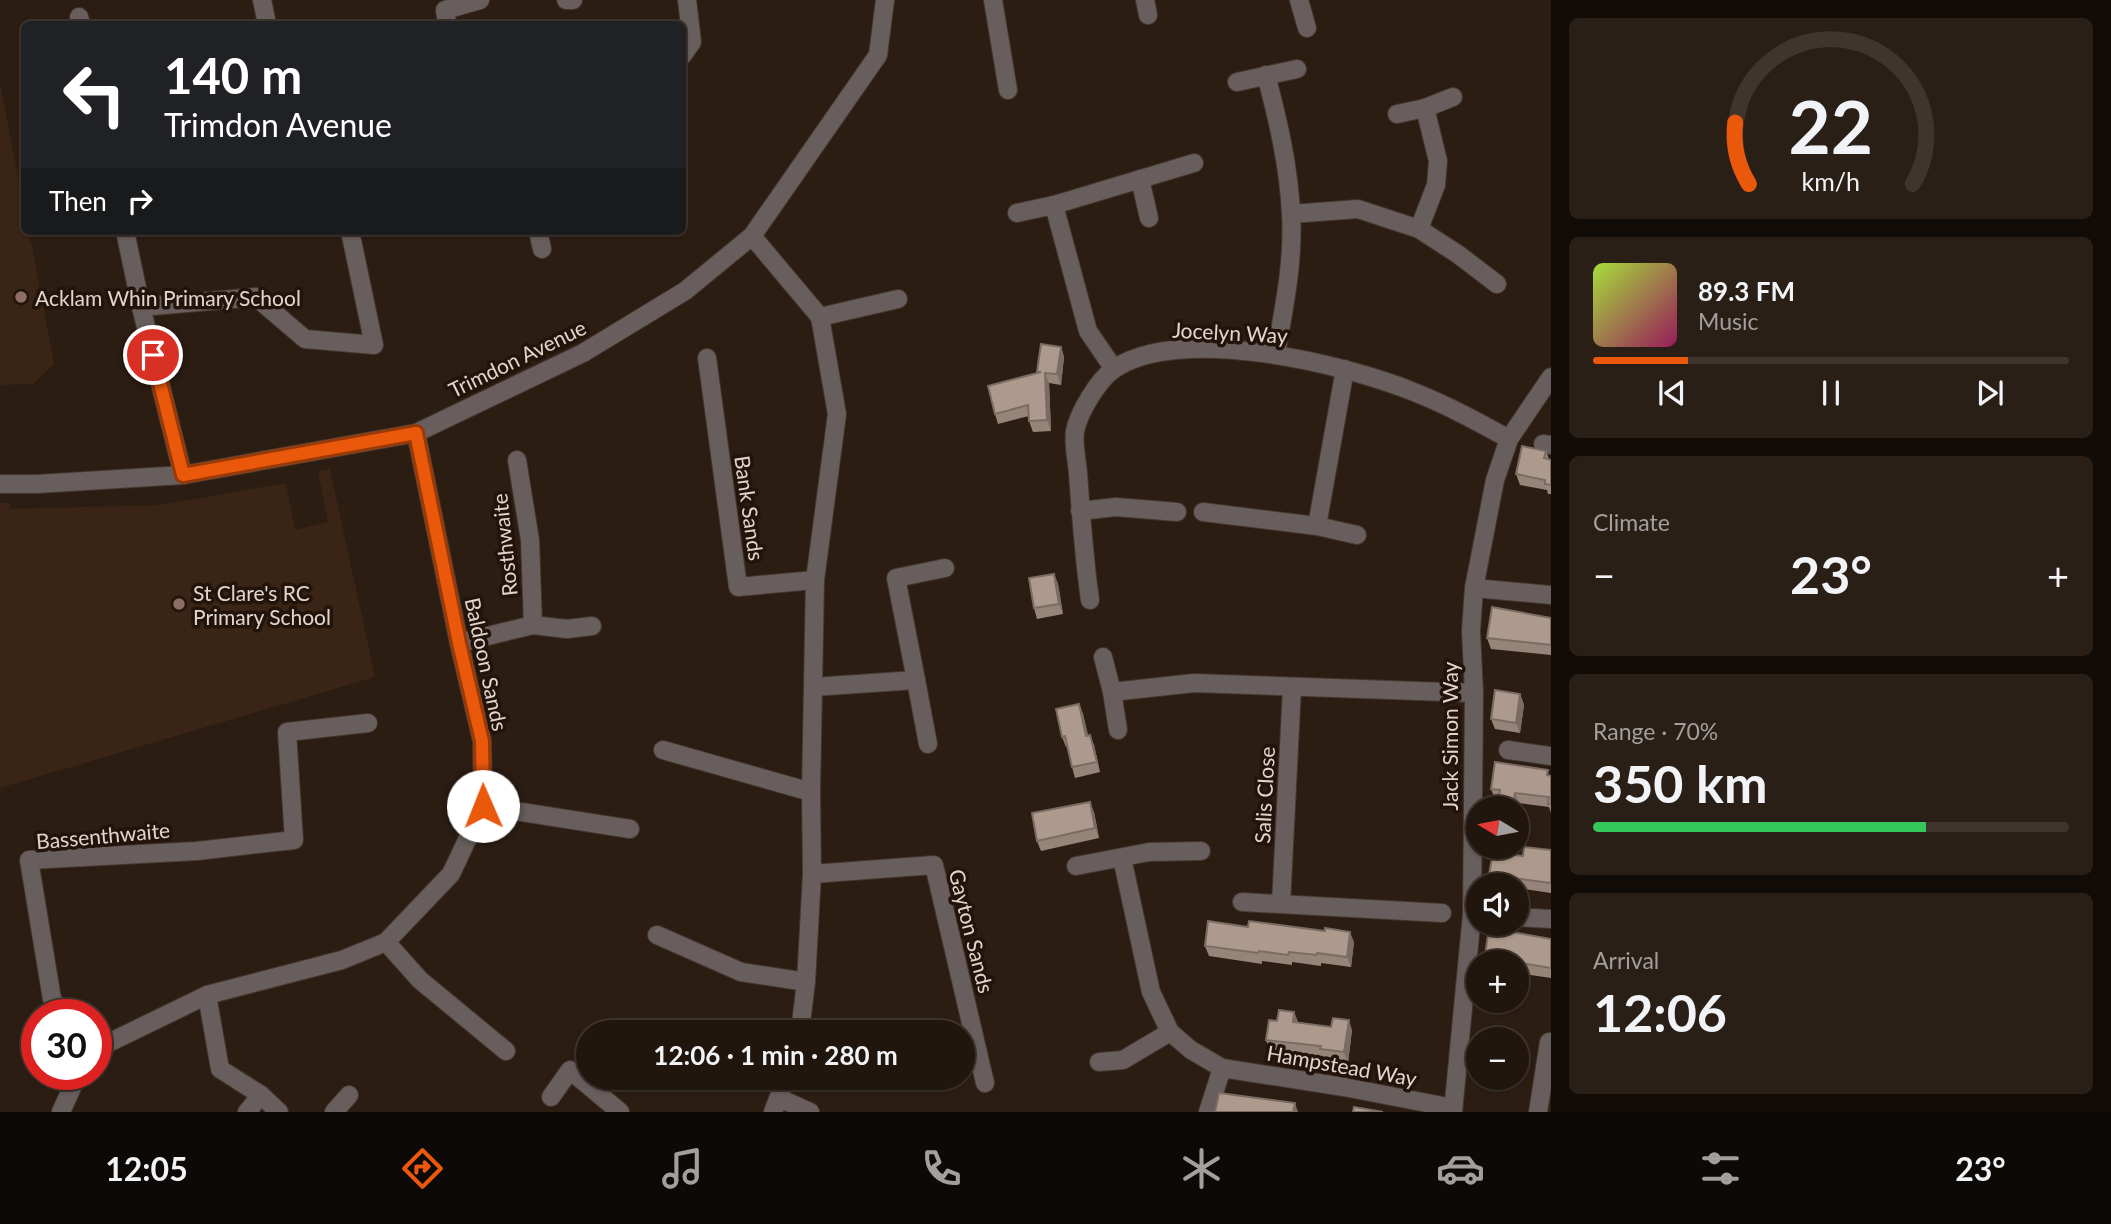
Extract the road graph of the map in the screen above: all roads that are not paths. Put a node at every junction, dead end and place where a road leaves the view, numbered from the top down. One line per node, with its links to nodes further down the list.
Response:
1 (262, 0): 9 (street)
2 (480, 0): 10 (street)
3 (566, 0): 4 (street)
4 (573, 0)
5 (687, 0): 12 (street)
6 (885, 0): 30 (street, Trimdon Avenue)
7 (993, 0): 16 (street)
8 (1299, 0): 11 (street)
9 (266, 21)
10 (447, 21)
11 (1307, 28)
12 (686, 50)
13 (1297, 69): 14 (street)
14 (1266, 75): 15 (street); 24 (street)
15 (1237, 82)
16 (1008, 89)
17 (1453, 97): 18 (street)
18 (1425, 108): 19 (street); 26 (street)
19 (1397, 114)
20 (1194, 163): 21 (street)
21 (1140, 179): 22 (street); 25 (street)
22 (1054, 205): 23 (street); 38 (street)
23 (1017, 213)
24 (1292, 214): 26 (street); 36 (street)
25 (1149, 218)
26 (1419, 229): 32 (street)
27 (126, 235): 34 (street)
28 (351, 235): 34 (street)
29 (539, 235): 31 (street)
30 (752, 236): 35 (street); 41 (street, Trimdon Avenue)
31 (542, 249)
32 (1497, 284)
33 (898, 299): 35 (street)
34 (141, 307): 44 (street)
35 (820, 317): 52 (street)
36 (1276, 353): 38 (street, Jocelyn Way); 39 (street, Jocelyn Way)
37 (707, 358): 52 (street, Bank Sands)
38 (1114, 369): 46 (street, Jocelyn Way)
39 (1345, 369): 42 (street, Jocelyn Way); 49 (street)
40 (1551, 377): 42 (street, Jack Simon Way)
41 (416, 433): 44 (street, Trimdon Avenue); 58 (street, Baldoon Sands)
42 (1509, 439): 53 (street, Jack Simon Way)
43 (517, 460): 56 (street, Rosthwaite)
44 (183, 475): 45 (street, Trimdon Avenue)
45 (0, 484)
46 (1080, 511): 47 (street); 55 (street, Jocelyn Way)
47 (1177, 512)
48 (1203, 512): 49 (street)
49 (1317, 526): 50 (street)
50 (1357, 535)
51 (945, 568): 60 (street)
52 (815, 580): 61 (street)
53 (1474, 588): 54 (street); 64 (street, Jack Simon Way)
54 (1551, 595)
55 (1090, 600)
56 (533, 625): 57 (street); 58 (street)
57 (592, 626)
58 (459, 643): 72 (street, Baldoon Sands)
59 (1103, 657): 63 (street)
60 (916, 680): 61 (street); 67 (street)
61 (813, 687): 71 (street)
62 (1292, 688): 63 (street); 64 (street); 80 (street, Salis Close)
63 (1112, 692): 66 (street)
64 (1474, 693): 77 (street, Jack Simon Way)
65 (368, 723): 89 (street, Bassenthwaite)
66 (1118, 730)
67 (928, 744)
68 (663, 750): 71 (street)
69 (1508, 750): 70 (street)
70 (1551, 755)
71 (811, 792): 78 (street)
72 (483, 806): 73 (street); 86 (street, Baldoon Sands)
73 (630, 829)
74 (1201, 851): 75 (street)
75 (1122, 858): 76 (street); 91 (street, Hampstead Way)
76 (1076, 866)
77 (1475, 873)
78 (812, 874): 87 (street); 97 (street, Gayton Sands)
79 (1242, 902): 80 (street)
80 (1281, 904): 81 (street)
81 (1441, 913)
82 (1529, 918): 83 (street)
83 (1551, 919)
84 (657, 936): 87 (street)
85 (1473, 936): 104 (street, Jack Simon Way)
86 (386, 942): 88 (street, Baldoon Sands); 94 (street)
87 (806, 982): 90 (street)
88 (207, 995): 92 (street, Baldoon Sands); 99 (street)
89 (52, 999)
90 (801, 1020)
91 (1170, 1032): 95 (street); 96 (street, Hampstead Way)
92 (112, 1041)
93 (1549, 1042): 103 (street)
94 (506, 1051)
95 (1099, 1062)
96 (1222, 1068): 104 (street, Hampstead Way); 111 (street)
97 (985, 1083)
98 (71, 1090): 105 (street)
99 (261, 1095): 106 (street); 107 (street)
100 (349, 1095): 108 (street)
101 (551, 1097): 109 (street)
102 (776, 1105): 110 (street)
103 (1543, 1105)
104 (1453, 1110)
105 (61, 1112)
106 (247, 1112)
107 (279, 1112)
108 (334, 1112)
109 (620, 1112)
110 (810, 1112)
111 (1208, 1112)

